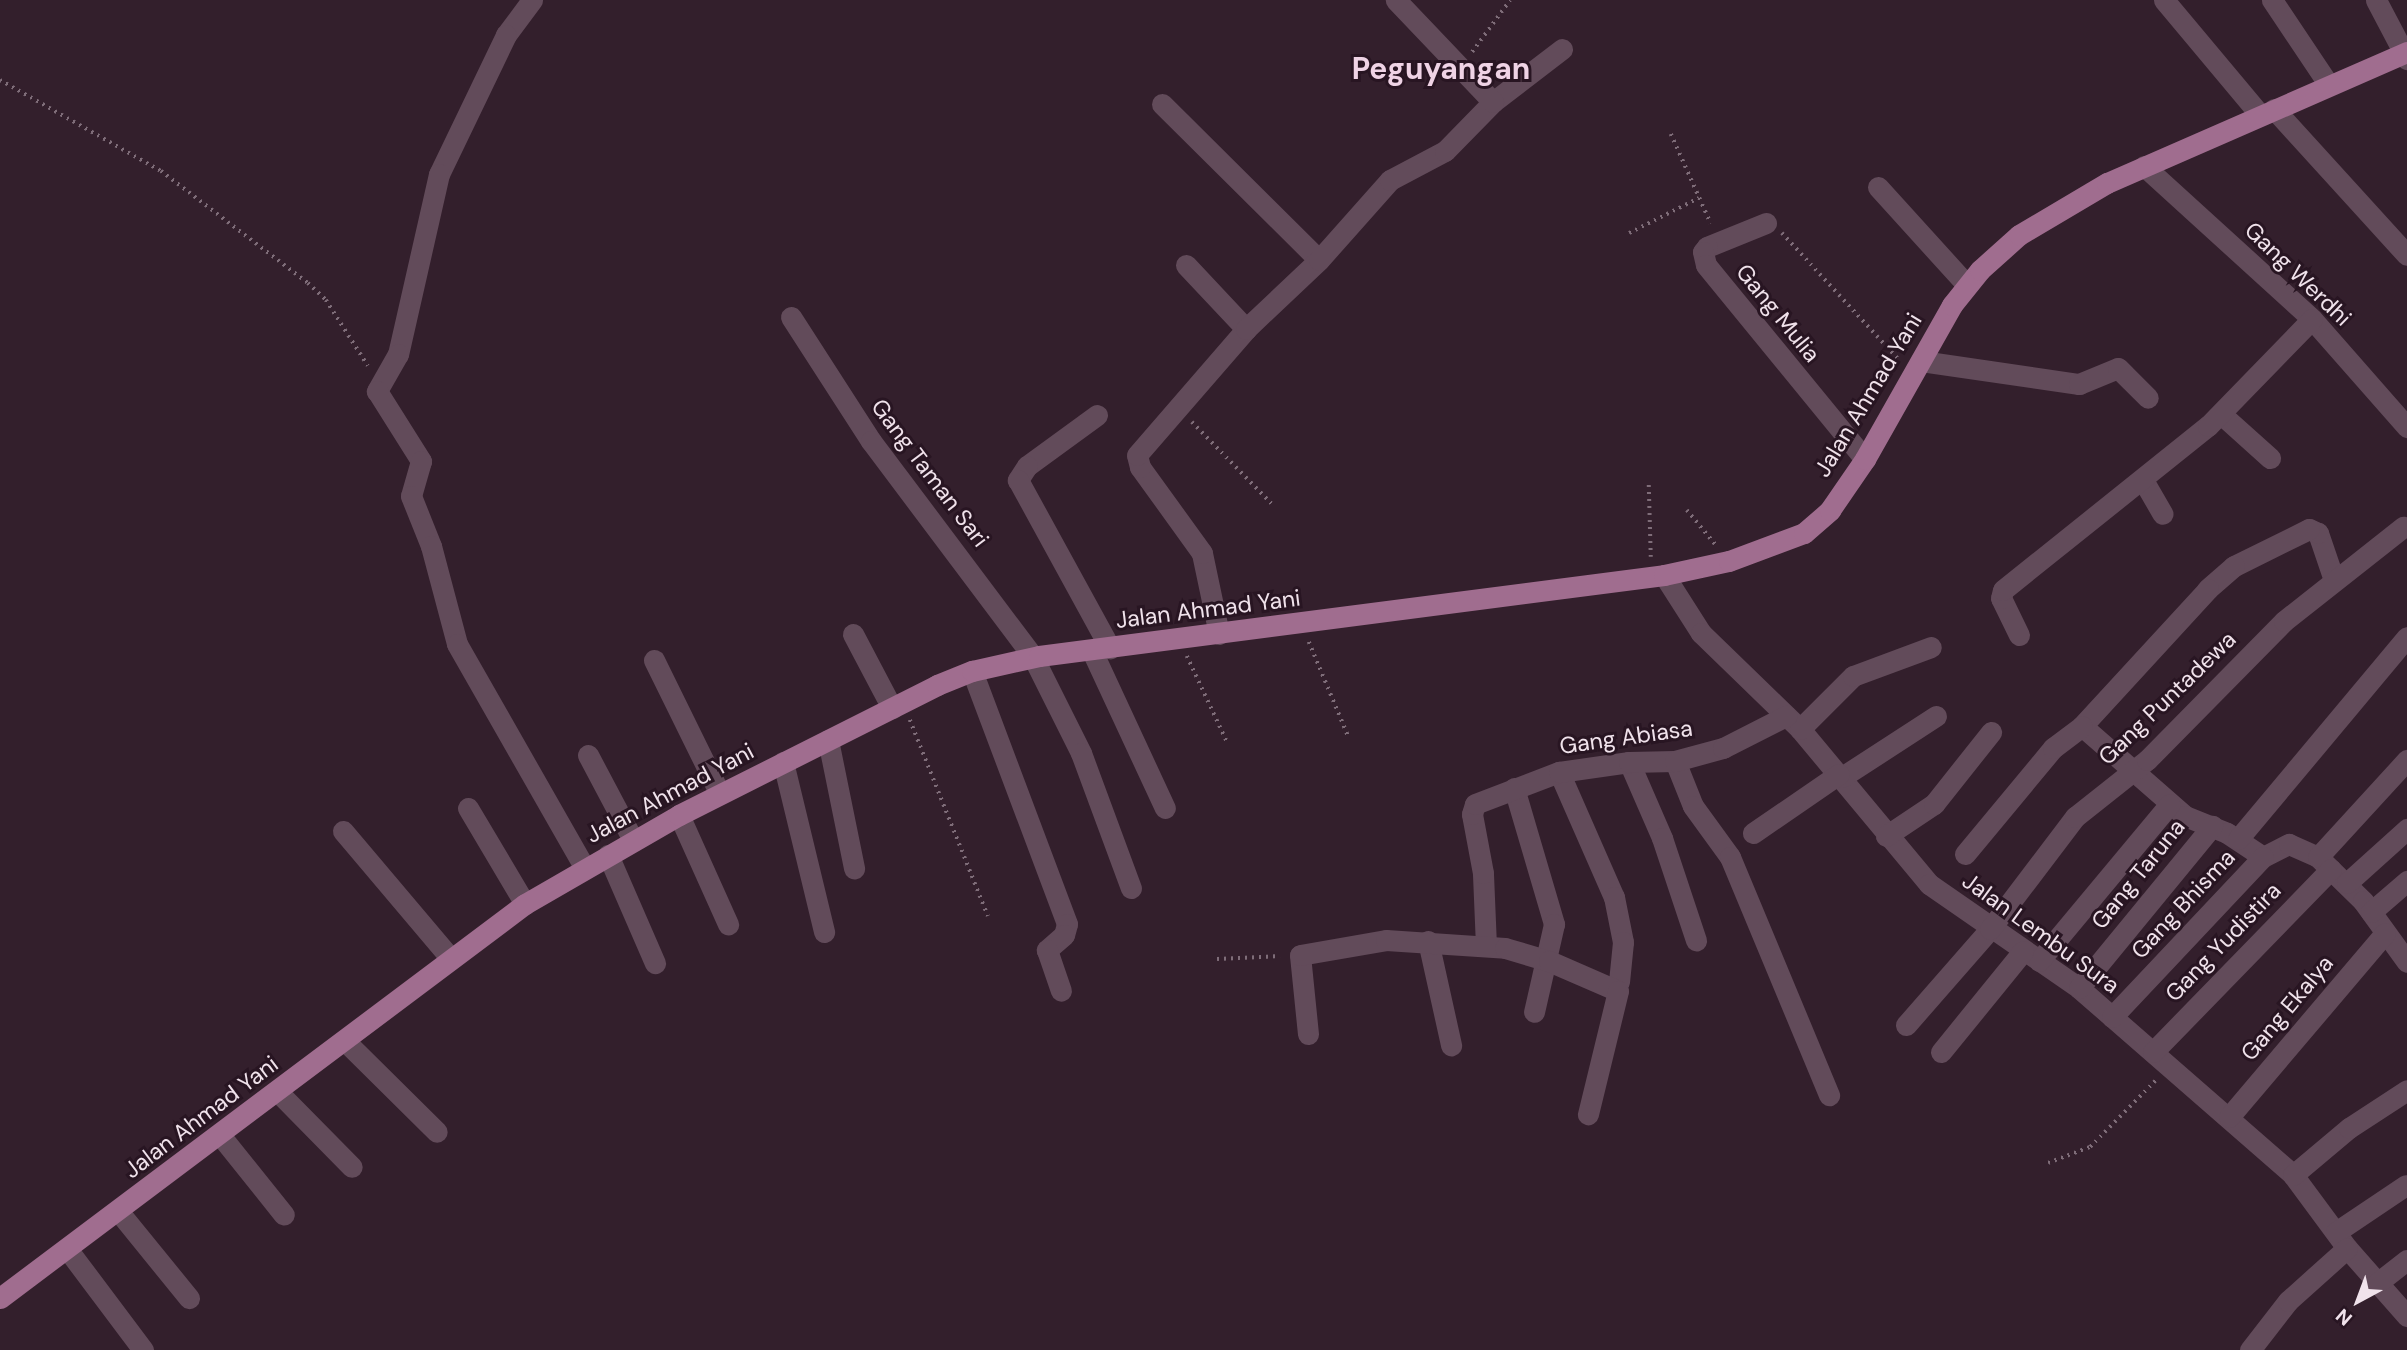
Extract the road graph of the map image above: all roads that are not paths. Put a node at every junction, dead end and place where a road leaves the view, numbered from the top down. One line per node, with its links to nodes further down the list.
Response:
1 (532, 0): 74 (street)
2 (1396, 0): 9 (street)
3 (2164, 0): 11 (street)
4 (2272, 0): 8 (street)
5 (2376, 0): 7 (street)
6 (1562, 49): 9 (street)
7 (2405, 55): 8 (main road, Jalan Ahmad Yani)
8 (2329, 85): 11 (main road, Jalan Ahmad Yani)
9 (1493, 102): 16 (street)
10 (1162, 104): 16 (street)
11 (2267, 112): 12 (main road, Jalan Ahmad Yani); 15 (street)
12 (2144, 166): 18 (main road, Jalan Ahmad Yani); 20 (street, Gang Werdhi)
13 (1878, 187): 18 (street)
14 (1766, 223): 28 (street, Gang Mulia)
15 (2407, 255)
16 (1319, 260): 21 (street)
17 (1186, 265): 21 (street)
18 (1967, 285): 22 (main road, Jalan Ahmad Yani)
19 (792, 317): 40 (street, Gang Taman Sari)
20 (2312, 319): 24 (street); 26 (street, Gang Werdhi)
21 (1246, 328): 35 (street)
22 (1917, 368): 23 (street); 28 (main road, Jalan Ahmad Yani)
23 (2148, 398)
24 (2221, 414): 27 (street); 29 (street)
25 (1097, 415): 39 (street)
26 (2407, 427)
27 (2270, 458)
28 (1865, 460): 32 (main road, Jalan Ahmad Yani)
29 (2143, 480): 30 (street); 36 (street)
30 (2163, 514)
31 (2403, 527): 33 (street, Gang Puntadewa)
32 (1658, 576): 35 (main road, Jalan Ahmad Yani); 45 (street, Jalan Lembu Sura)
33 (2334, 580): 46 (street); 54 (street, Gang Puntadewa)
34 (853, 634): 43 (street)
35 (1219, 634): 39 (main road, Jalan Ahmad Yani)
36 (2019, 635)
37 (2407, 637): 68 (street)
38 (1931, 647): 45 (street, Gang Abiasa)
39 (1101, 650): 40 (main road, Jalan Ahmad Yani); 61 (street)
40 (1033, 657): 42 (main road, Jalan Ahmad Yani); 78 (street, Gang Taman Sari)
41 (654, 660): 58 (street)
42 (972, 671): 43 (main road, Jalan Ahmad Yani); 95 (street)
43 (897, 705): 48 (main road, Jalan Ahmad Yani)
44 (1936, 716): 56 (street)
45 (1793, 722): 51 (street, Gang Abiasa); 56 (street, Jalan Lembu Sura)
46 (2082, 726): 54 (street); 70 (street)
47 (1990, 732): 67 (street)
48 (828, 740): 52 (main road, Jalan Ahmad Yani); 75 (street)
49 (588, 755): 69 (street)
50 (2407, 760): 73 (street, Gang Yudistira)
51 (1675, 761): 53 (street, Gang Abiasa); 106 (street)
52 (783, 762): 58 (main road, Jalan Ahmad Yani); 83 (street)
53 (1629, 762): 55 (street, Gang Abiasa); 85 (street)
54 (2133, 771): 59 (street); 82 (street, Gang Puntadewa)
55 (1559, 772): 57 (street, Gang Abiasa); 93 (street)
56 (1840, 776): 66 (street); 67 (street, Jalan Lembu Sura)
57 (1514, 788): 87 (street, Gang Abiasa); 90 (street)
58 (720, 794): 62 (main road, Jalan Ahmad Yani)
59 (2170, 804): 63 (street); 88 (street)
60 (468, 808): 79 (street)
61 (1165, 808)
62 (679, 815): 69 (main road, Jalan Ahmad Yani); 81 (street)
63 (2211, 826): 72 (street); 94 (street, Gang Taruna)
64 (2407, 829): 77 (street)
65 (343, 831): 89 (street)
66 (1753, 833)
67 (1886, 836): 82 (street, Jalan Lembu Sura)
68 (2238, 839)
69 (633, 840): 71 (main road, Jalan Ahmad Yani)
70 (1965, 854)
71 (608, 855): 74 (main road, Jalan Ahmad Yani); 92 (street)
72 (2263, 857): 73 (street); 97 (street, Gang Bhisma)
73 (2324, 863): 77 (street); 103 (street, Gang Yudistira)
74 (585, 868): 79 (main road, Jalan Ahmad Yani)
75 (854, 869)
76 (2407, 881): 80 (street)
77 (2347, 883): 80 (street)
78 (1131, 888)
79 (524, 904): 89 (main road, Jalan Ahmad Yani)
80 (2371, 912): 84 (street)
81 (728, 925)
82 (1990, 929): 88 (street, Jalan Lembu Sura); 98 (street, Gang Puntadewa)
83 (824, 933)
84 (2385, 933): 91 (street); 108 (street, Gang Ekalya)
85 (1696, 940)
86 (1428, 941): 87 (street); 99 (street); 101 (street)
87 (1486, 946): 90 (street)
88 (2031, 956): 94 (street, Jalan Lembu Sura); 102 (street)
89 (452, 958): 100 (main road, Jalan Ahmad Yani)
90 (1549, 961): 96 (street); 107 (street)
91 (2407, 962)
92 (655, 963)
93 (1619, 982)
94 (2079, 988): 97 (street, Jalan Lembu Sura)
95 (1061, 991)
96 (1534, 1012)
97 (2112, 1017): 103 (street, Jalan Lembu Sura)
98 (1906, 1025)
99 (1308, 1034)
100 (345, 1041): 105 (main road, Jalan Ahmad Yani); 109 (street)
101 (1451, 1045)
102 (1941, 1052)
103 (2153, 1052): 108 (street, Jalan Lembu Sura)
104 (2407, 1090): 112 (street)
105 (278, 1092): 110 (main road, Jalan Ahmad Yani); 111 (street)
106 (1829, 1095)
107 (1588, 1114)
108 (2229, 1118): 112 (street, Jalan Lembu Sura)
109 (437, 1132)
110 (220, 1135): 114 (main road, Jalan Ahmad Yani); 115 (street)
111 (352, 1167)
112 (2293, 1175): 116 (street, Jalan Lembu Sura)
113 (2406, 1185): 116 (street)
114 (119, 1212): 117 (main road, Jalan Ahmad Yani); 121 (street)
115 (284, 1215)
116 (2342, 1240): 119 (street, Jalan Lembu Sura); 124 (street)
117 (68, 1250): 120 (main road, Jalan Ahmad Yani); 123 (street)
118 (2407, 1260): 119 (street)
119 (2376, 1284): 122 (street, Jalan Lembu Sura)
120 (0, 1298)
121 (189, 1298)
122 (2407, 1316)
123 (144, 1350)
124 (2250, 1350)

